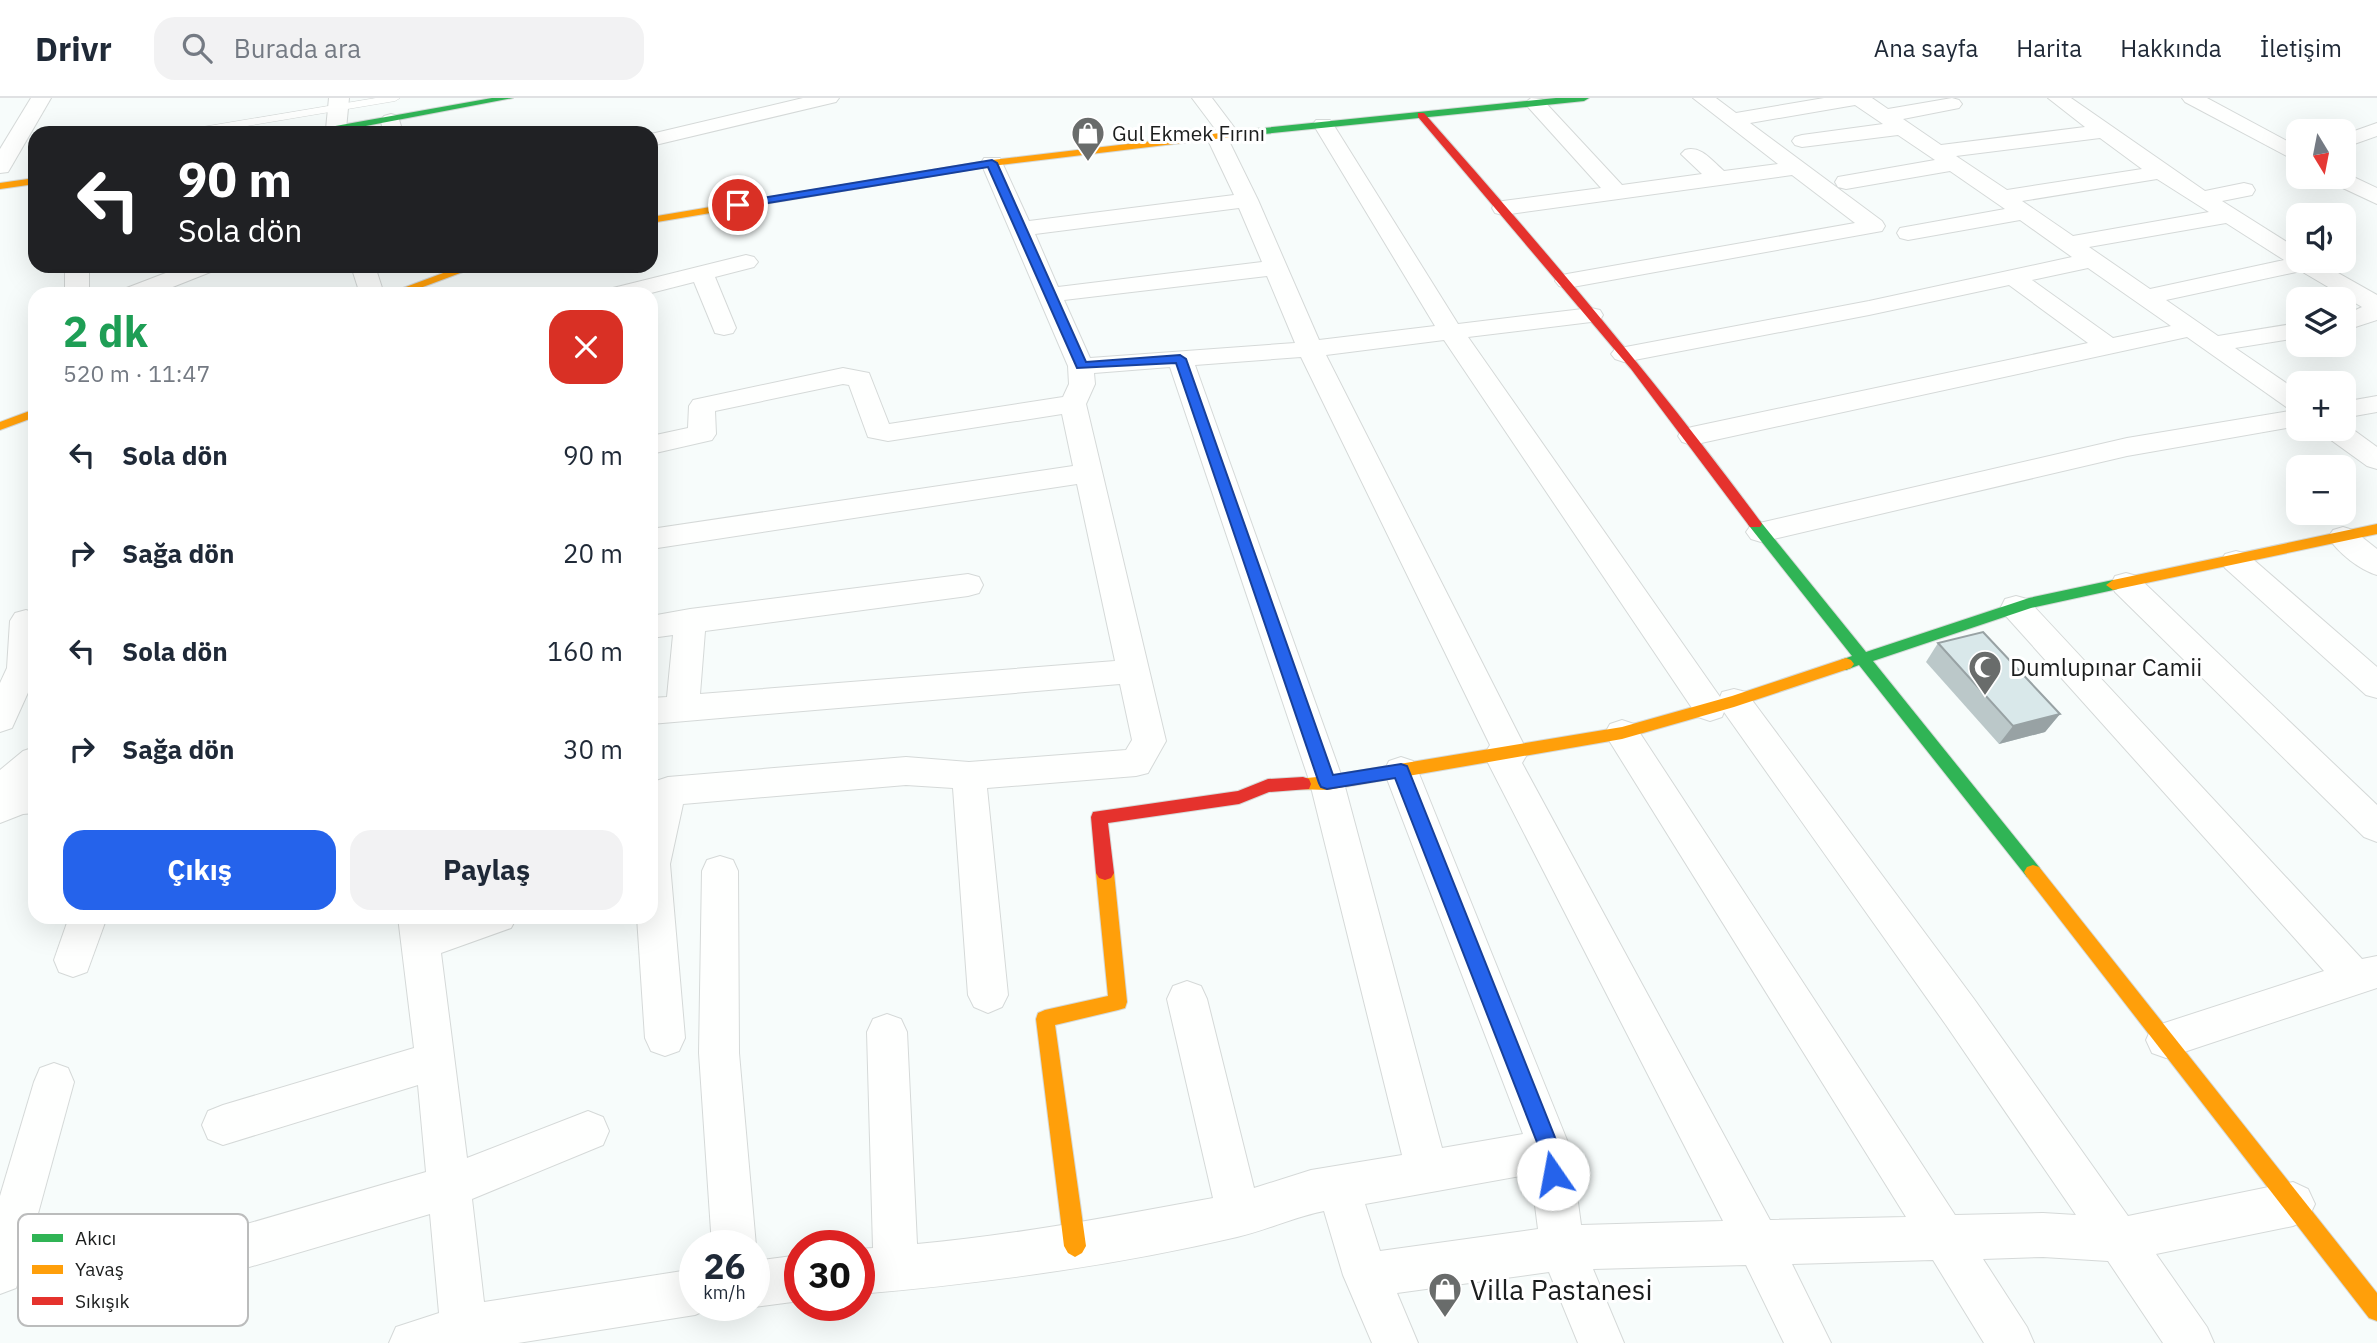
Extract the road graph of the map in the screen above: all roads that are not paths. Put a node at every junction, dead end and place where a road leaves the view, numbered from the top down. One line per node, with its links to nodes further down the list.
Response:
1 (41, 98): 34 (street)
2 (395, 98): 11 (lane)
3 (829, 98): 28 (street)
4 (1202, 98): 26 (street)
5 (1584, 98): 10 (street)
6 (1703, 98): 18 (street)
7 (2058, 98): 25 (street)
8 (2192, 98): 16 (street)
9 (506, 99): 17 (street); 23 (street)
10 (1544, 101): 12 (street); 43 (street)
11 (339, 102): 21 (lane); 22 (street)
12 (1502, 102): 15 (street)
13 (1952, 104): 19 (street)
14 (2248, 109): 16 (street)
15 (1421, 115): 20 (street); 48 (street)
16 (2223, 115): 30 (street)
17 (491, 117)
18 (1733, 120): 19 (street); 35 (street)
19 (1892, 122): 29 (street); 32 (street)
20 (1323, 124): 26 (street); 75 (street)
21 (220, 126)
22 (336, 126)
23 (392, 126)
24 (2377, 129): 27 (street)
25 (2105, 131): 32 (street); 36 (street)
26 (1223, 135): 33 (street); 47 (street)
27 (2356, 137)
28 (658, 138)
29 (1802, 141)
30 (2286, 150)
31 (1692, 154): 37 (street)
32 (1943, 158): 39 (street); 45 (street)
33 (992, 163): 51 (street); 52 (street)
34 (0, 167)
35 (1796, 168): 37 (street); 65 (street)
36 (2161, 172): 45 (street); 46 (street)
37 (1719, 178): 43 (street)
38 (28, 182): 40 (street)
39 (1846, 182)
40 (0, 186)
41 (2356, 186): 44 (street)
42 (2244, 190): 46 (street)
43 (1617, 193): 48 (street)
44 (2377, 197)
45 (2001, 198): 49 (street)
46 (2201, 198): 50 (street)
47 (1247, 200): 52 (street); 59 (street)
48 (1503, 208): 65 (street)
49 (2023, 213): 53 (street); 54 (street)
50 (2228, 216): 54 (street); 55 (street)
51 (658, 219)
52 (1020, 229): 70 (street)
53 (1908, 233)
54 (2067, 244): 56 (street)
55 (2286, 252)
56 (2091, 260): 64 (street); 71 (street)
57 (746, 262): 62 (street)
58 (2286, 264): 71 (street)
59 (1275, 268): 70 (street); 79 (street)
60 (187, 273): 66 (street)
61 (453, 273): 67 (street)
62 (702, 273): 68 (street); 74 (street)
63 (2325, 273): 69 (street)
64 (2012, 277): 78 (street); 80 (street)
65 (1567, 281): 72 (street)
66 (151, 287)
67 (413, 287)
68 (646, 287)
69 (2368, 294): 73 (street)
70 (1048, 295): 82 (street)
71 (2145, 297): 77 (street)
72 (1591, 315): 75 (street); 80 (street)
73 (2356, 319)
74 (724, 328)
75 (1450, 330): 79 (street); 110 (street)
76 (2286, 331): 77 (street)
77 (2201, 336): 78 (street); 83 (street)
78 (2108, 346): 90 (street)
79 (1310, 349): 81 (street); 114 (street)
80 (1624, 354): 90 (street)
81 (1180, 359): 82 (street); 118 (street)
82 (1081, 366): 84 (street)
83 (2286, 395)
84 (1073, 404): 92 (street); 94 (street)
85 (2377, 404): 86 (street)
86 (2356, 408)
87 (28, 416): 89 (street)
88 (2286, 420): 96 (street)
89 (0, 426)
90 (1692, 436): 96 (street)
91 (2351, 441): 93 (street)
92 (658, 443)
93 (2377, 460)
94 (1087, 472): 98 (street); 108 (street)
95 (2377, 529): 97 (street)
96 (1761, 532): 107 (street)
97 (2343, 537): 99 (street); 100 (street)
98 (658, 538)
99 (2236, 561): 101 (street); 109 (street)
100 (2377, 565)
101 (2126, 583): 103 (street); 120 (street)
102 (968, 585): 104 (street)
103 (2016, 607): 107 (street); 128 (street)
104 (690, 620): 106 (street); 111 (street)
105 (26, 621): 112 (street)
106 (658, 625)
107 (1864, 657): 110 (street); 133 (street)
108 (1133, 671): 111 (street); 117 (street)
109 (2377, 685)
110 (1722, 704): 113 (street); 146 (street)
111 (666, 710)
112 (0, 719)
113 (1622, 733): 114 (street); 145 (street)
114 (1506, 754): 116 (street); 147 (street)
115 (28, 771): 119 (street)
116 (1401, 771): 118 (street); 138 (street)
117 (969, 776): 121 (street); 129 (street)
118 (1327, 783): 139 (street); 149 (street)
119 (10, 799)
120 (2377, 827)
121 (658, 837)
122 (720, 871): 144 (street)
123 (86, 924): 127 (street)
124 (455, 924): 126 (street)
125 (656, 924): 132 (street)
126 (419, 930): 134 (street)
127 (73, 960)
128 (2366, 975): 133 (street)
129 (988, 995)
130 (1187, 999): 143 (street)
131 (887, 1032): 151 (street)
132 (665, 1038)
133 (2166, 1040): 142 (street)
134 (436, 1061): 136 (street); 140 (street)
135 (54, 1082): 152 (street)
136 (223, 1125)
137 (588, 1131): 140 (street)
138 (1550, 1150): 139 (street); 150 (street)
139 (1427, 1170): 141 (street)
140 (449, 1187): 148 (street); 156 (street)
141 (1338, 1188): 143 (street); 153 (street)
142 (2293, 1204): 146 (street); 155 (street)
143 (1239, 1215): 149 (street)
144 (733, 1230)
145 (1946, 1238): 146 (street); 147 (street); 161 (street)
146 (2118, 1240): 162 (street)
147 (1758, 1243): 150 (street); 160 (street)
148 (248, 1246)
149 (1075, 1246): 151 (street)
150 (1562, 1248): 153 (street); 159 (street)
151 (878, 1270)
152 (0, 1272)
153 (1366, 1275): 158 (street)
154 (679, 1295): 156 (street)
155 (2377, 1310)
156 (478, 1333): 157 (street)
157 (412, 1343)
158 (1395, 1343)
159 (1601, 1343)
160 (1808, 1343)
161 (2011, 1343)
162 (2192, 1343)

